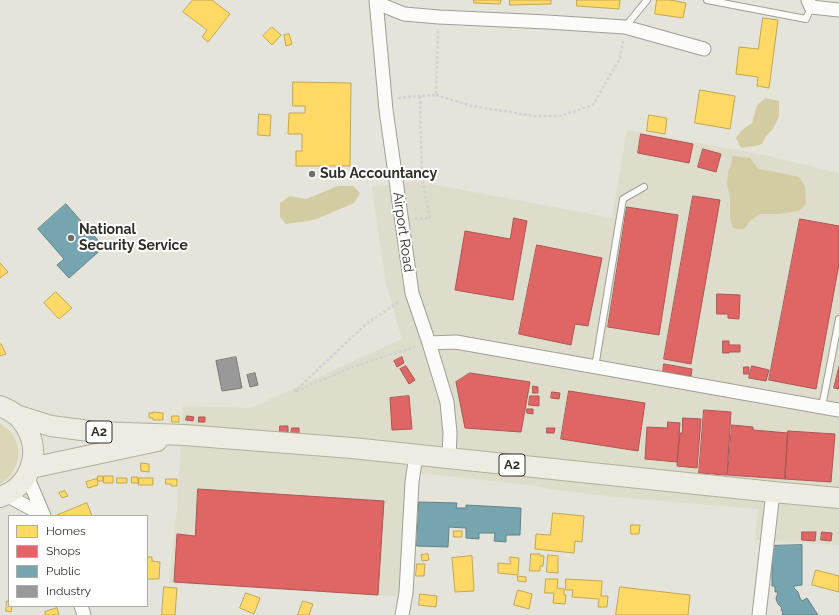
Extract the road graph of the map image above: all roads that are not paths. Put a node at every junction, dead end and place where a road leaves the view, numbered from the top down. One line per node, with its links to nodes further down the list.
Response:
1 (647, 0): 6 (lane)
2 (707, 0): 4 (lane)
3 (376, 2): 6 (street); 10 (street, Airport Road)
4 (810, 3): 5 (street)
5 (839, 10)
6 (625, 27): 7 (street)
7 (704, 49)
8 (644, 187): 11 (lane)
9 (839, 319): 12 (lane)
10 (429, 343): 11 (street); 17 (street, Airport Road)
11 (596, 367): 12 (street)
12 (822, 407): 14 (street)
13 (8, 410): 15 (main road, A2); 18 (main road, A2)
14 (839, 410)
15 (184, 435): 16 (main road, A2); 18 (main road, A2)
16 (416, 455): 17 (main road, A2); 23 (street)
17 (449, 458): 19 (main road, A2)
18 (29, 472): 20 (main road); 22 (street)
19 (773, 492): 21 (main road, A2); 24 (street)
20 (3, 496): 22 (street)
21 (839, 498)
22 (44, 515)
23 (402, 615)
24 (759, 615)

